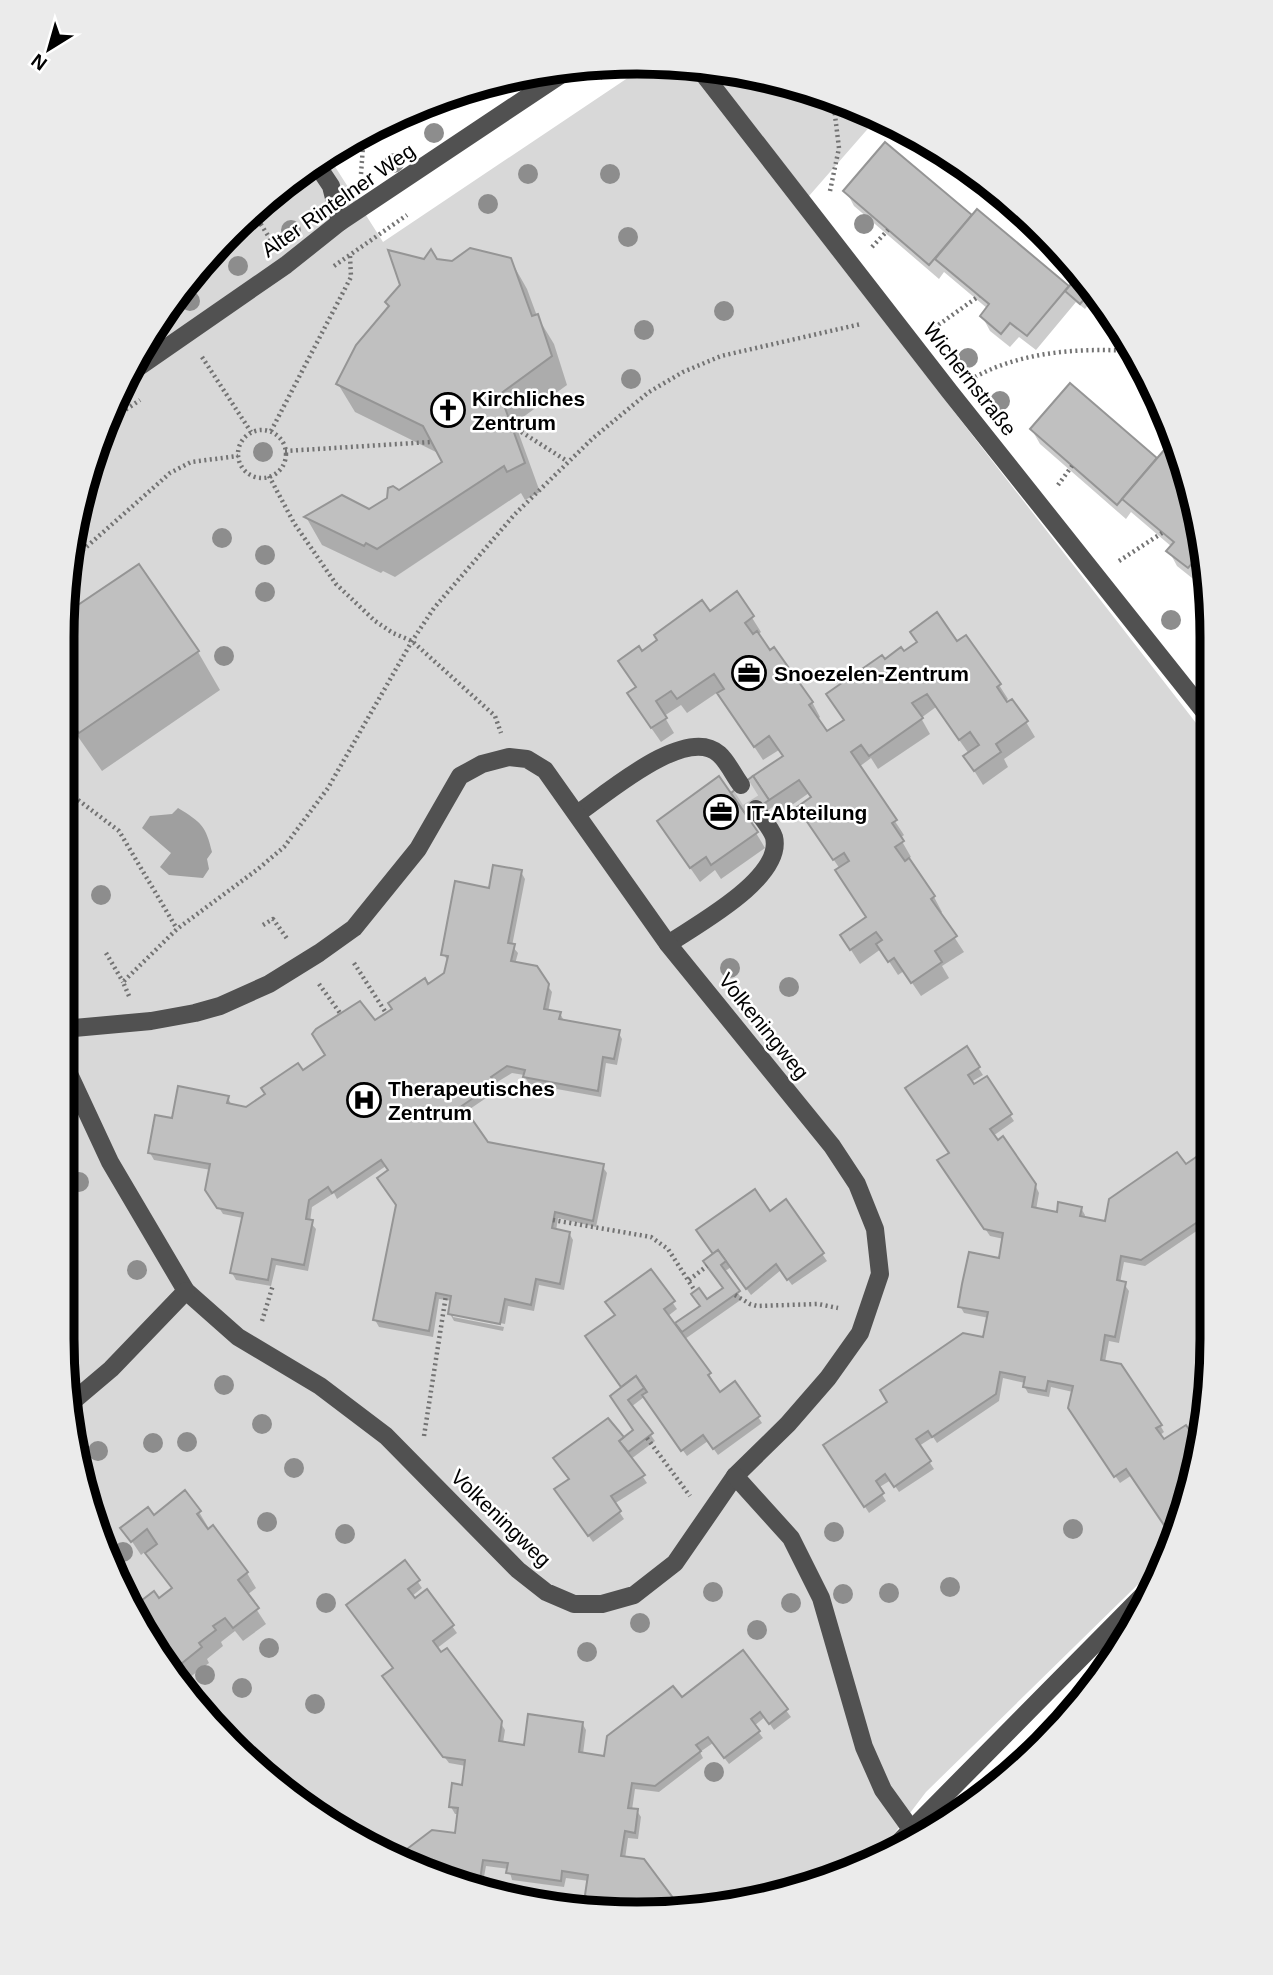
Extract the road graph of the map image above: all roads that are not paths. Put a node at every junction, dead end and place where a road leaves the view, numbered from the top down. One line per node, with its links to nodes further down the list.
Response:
1 (706, 78): 6 (street, Wichernstraße)
2 (554, 80): 4 (street, Alter Rintelner Weg)
3 (321, 170): 4 (street)
4 (340, 222): 5 (street, Alter Rintelner Weg)
5 (145, 363)
6 (1200, 706)
7 (741, 785): 9 (street)
8 (756, 809): 10 (street)
9 (578, 814): 10 (street, Volkeningweg); 11 (street, Volkeningweg)
10 (668, 944): 15 (street, Volkeningweg)
11 (74, 1028)
12 (74, 1085): 13 (street, Volkeningweg)
13 (186, 1291): 14 (street); 15 (street, Volkeningweg)
14 (77, 1398)
15 (735, 1476): 17 (street)
16 (1131, 1608): 17 (street)
17 (911, 1829)

